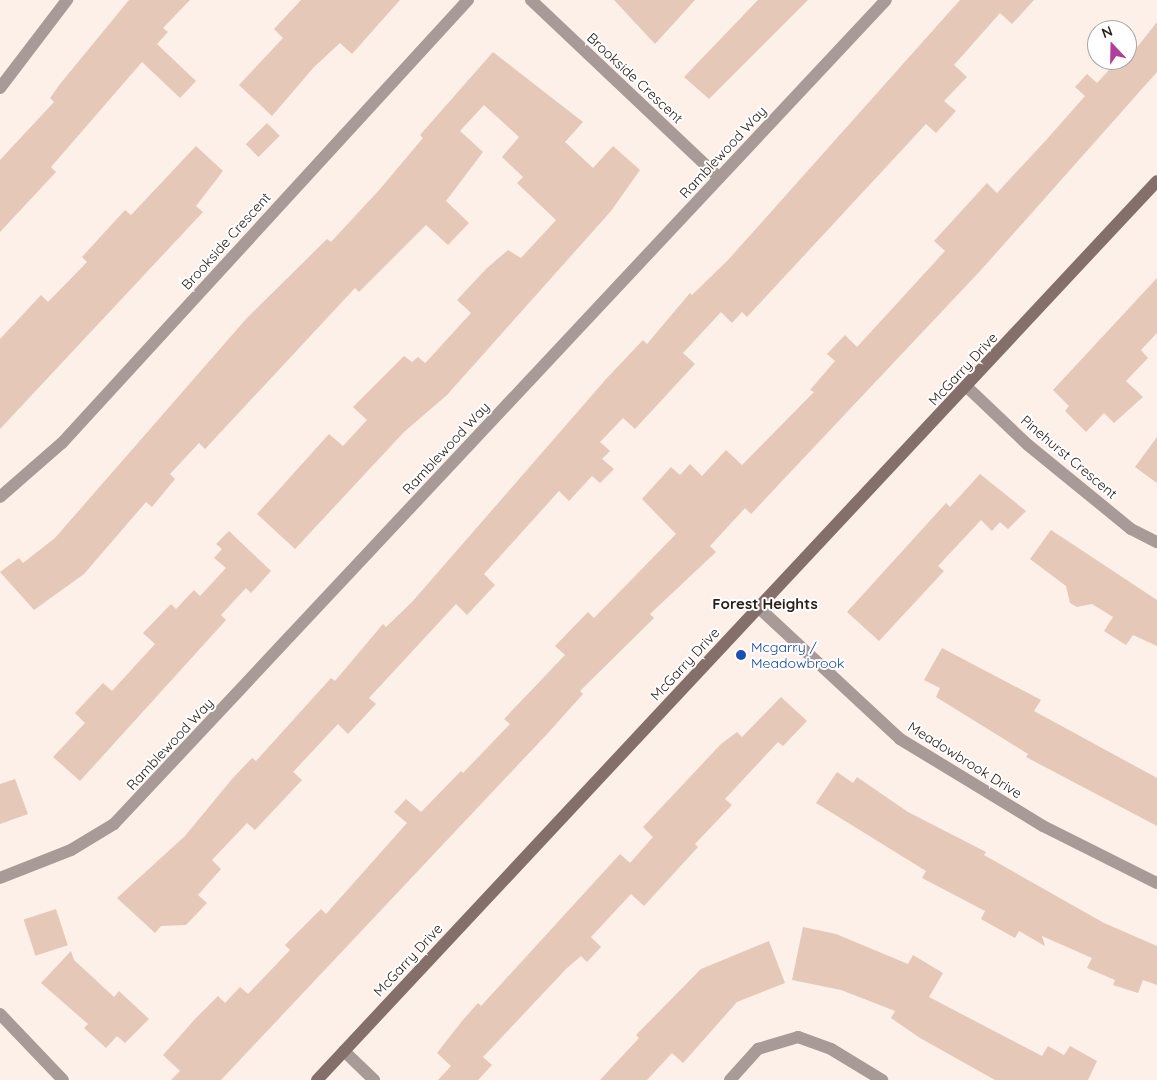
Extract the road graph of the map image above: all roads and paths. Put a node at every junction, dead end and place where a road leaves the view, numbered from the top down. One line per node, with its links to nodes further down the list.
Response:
1 (67, 0): 5 (street)
2 (468, 0): 9 (street, Brookside Crescent)
3 (531, 0): 6 (street, Brookside Crescent)
4 (886, 0): 6 (street, Ramblewood Way)
5 (0, 88)
6 (720, 178): 12 (street, Ramblewood Way)
7 (1157, 181): 8 (street, McGarry Drive)
8 (967, 387): 10 (street, Pinehurst Crescent); 11 (street, McGarry Drive)
9 (0, 497)
10 (1157, 542)
11 (758, 608): 13 (street, Meadowbrook Drive); 15 (street, McGarry Drive)
12 (0, 878)
13 (1157, 883)
14 (0, 1014): 16 (street)
15 (344, 1051): 17 (street, McGarry Drive); 18 (street)
16 (63, 1080)
17 (317, 1080)
18 (374, 1080)
19 (730, 1080): 20 (street)
20 (882, 1080)

